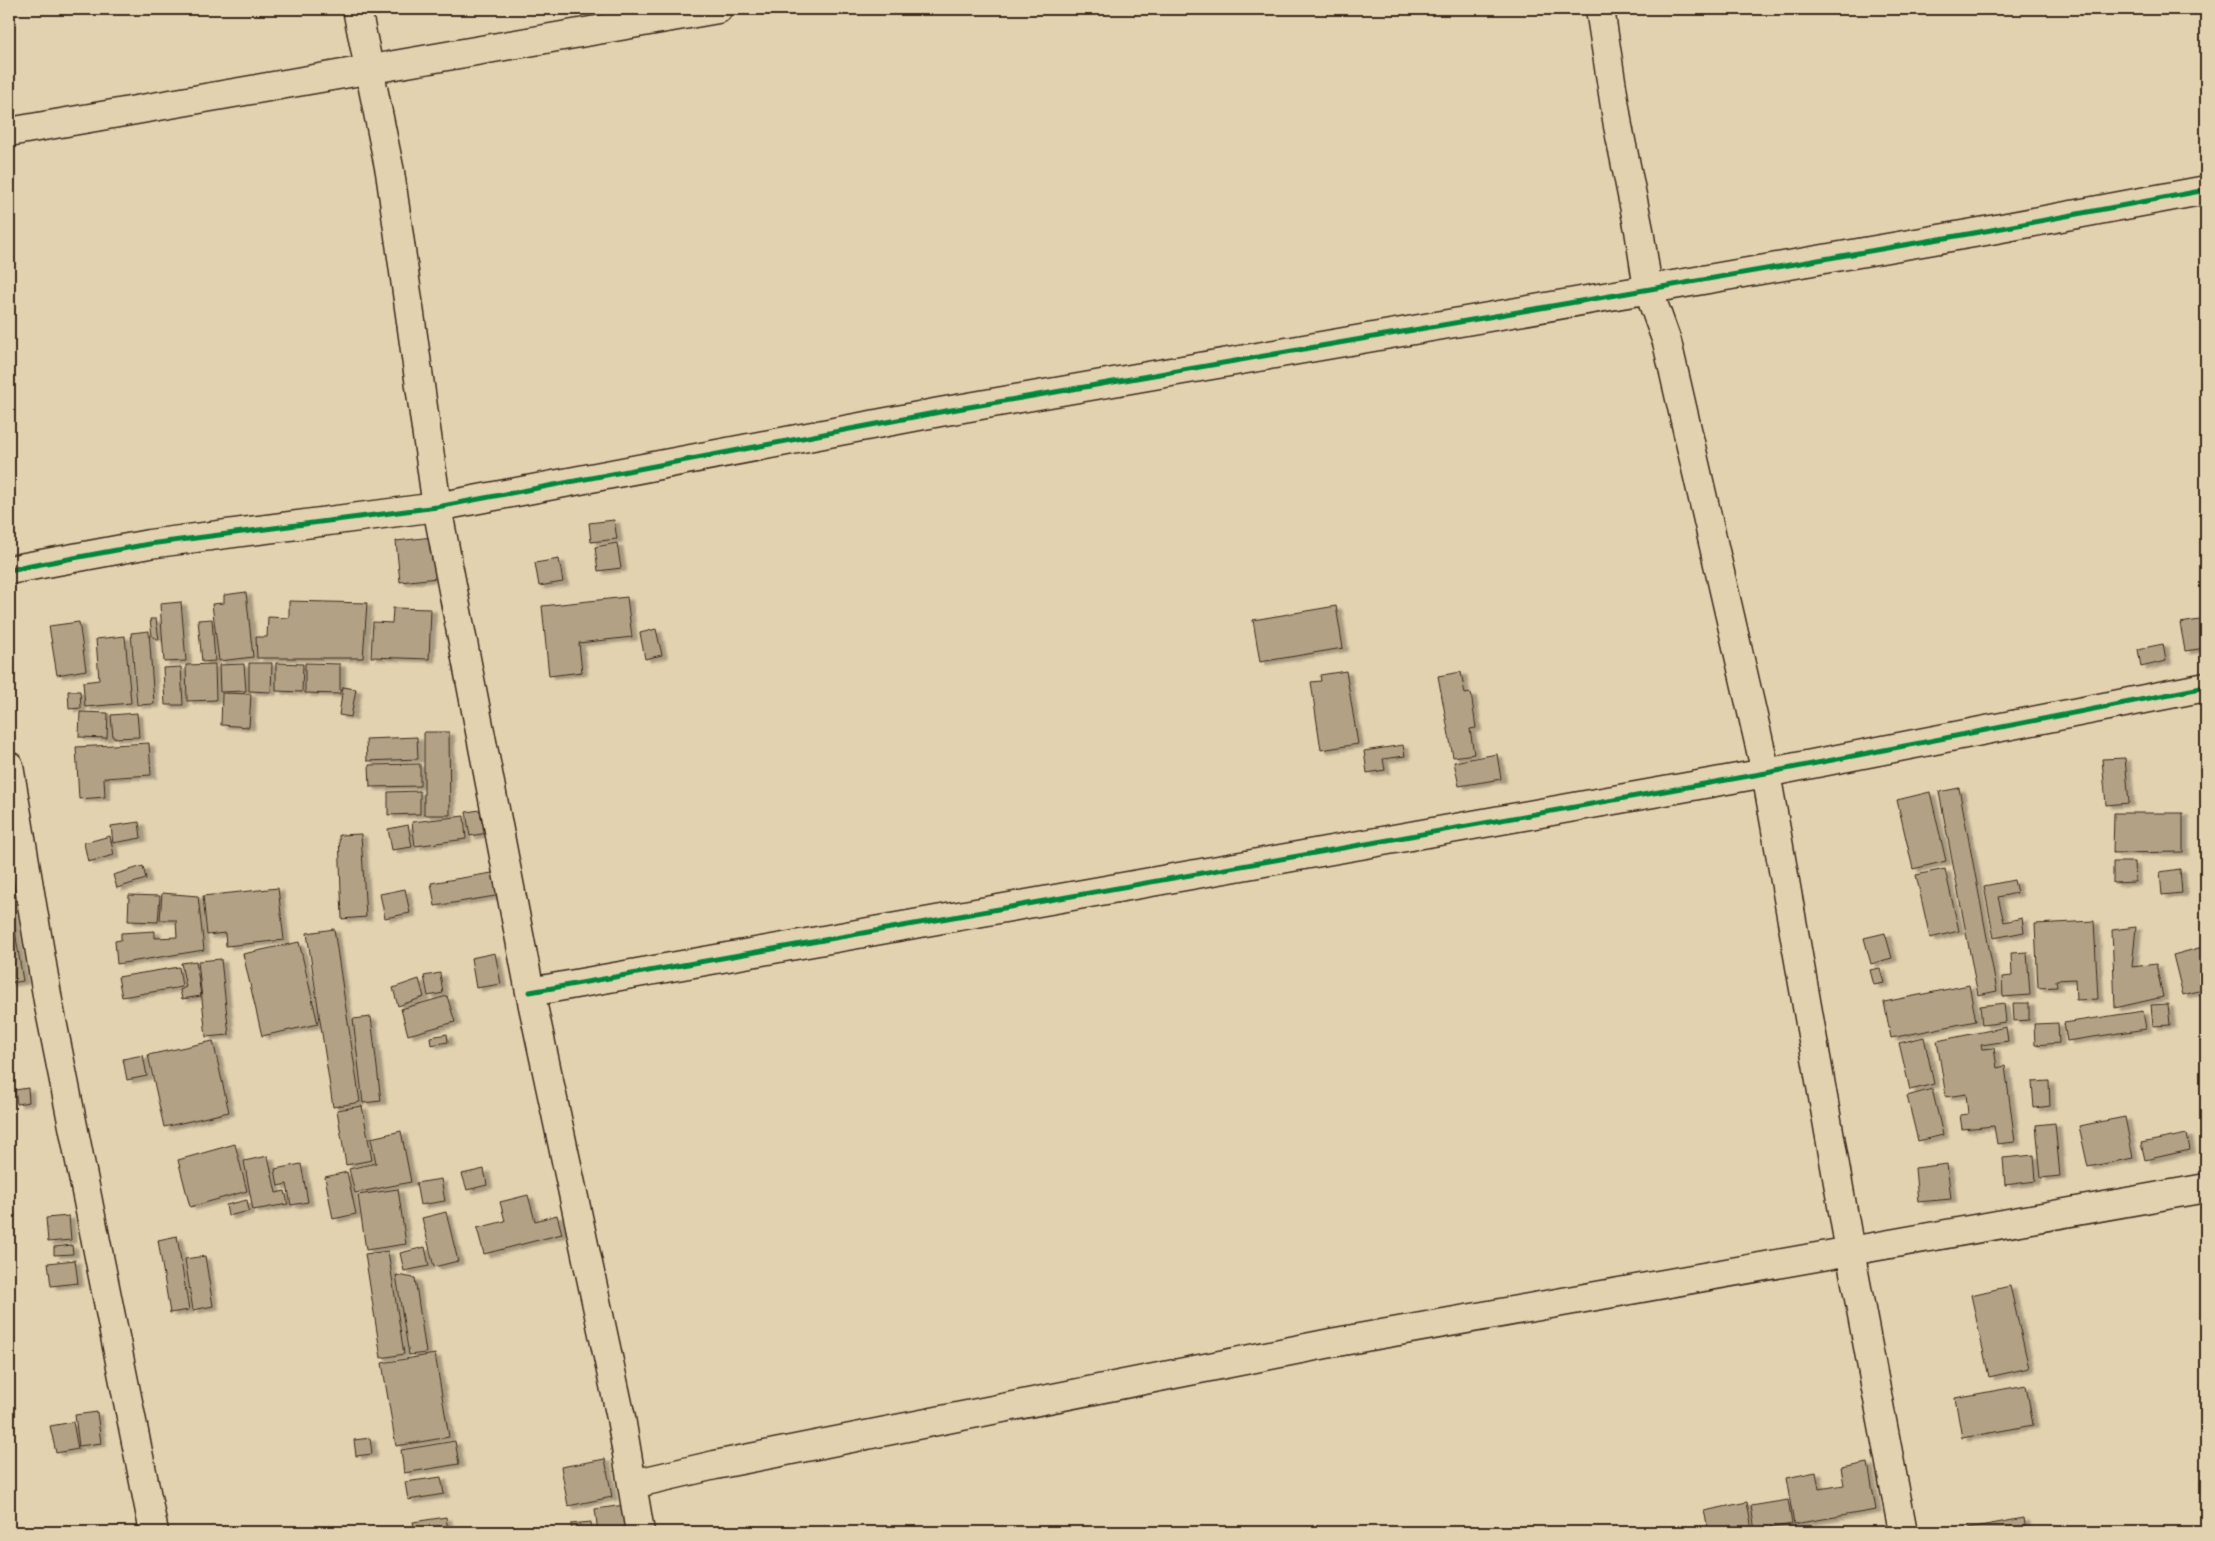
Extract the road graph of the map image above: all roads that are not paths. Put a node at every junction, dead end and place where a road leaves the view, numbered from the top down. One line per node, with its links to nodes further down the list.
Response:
1 (357, 9): 4 (street)
2 (718, 9): 4 (street)
3 (1600, 9): 7 (street)
4 (369, 68): 5 (street); 8 (street)
5 (9, 132)
6 (2206, 190): 7 (street)
7 (1648, 289): 8 (street); 12 (street)
8 (437, 507): 9 (street); 13 (street)
9 (9, 570)
10 (2206, 687): 12 (street)
11 (9, 766): 17 (street)
12 (1766, 773): 13 (street); 15 (street)
13 (530, 992): 16 (street)
14 (2206, 1188): 15 (street)
15 (1850, 1251): 16 (street); 19 (street)
16 (633, 1484): 18 (street)
17 (154, 1532)
18 (640, 1532)
19 (1903, 1532)

